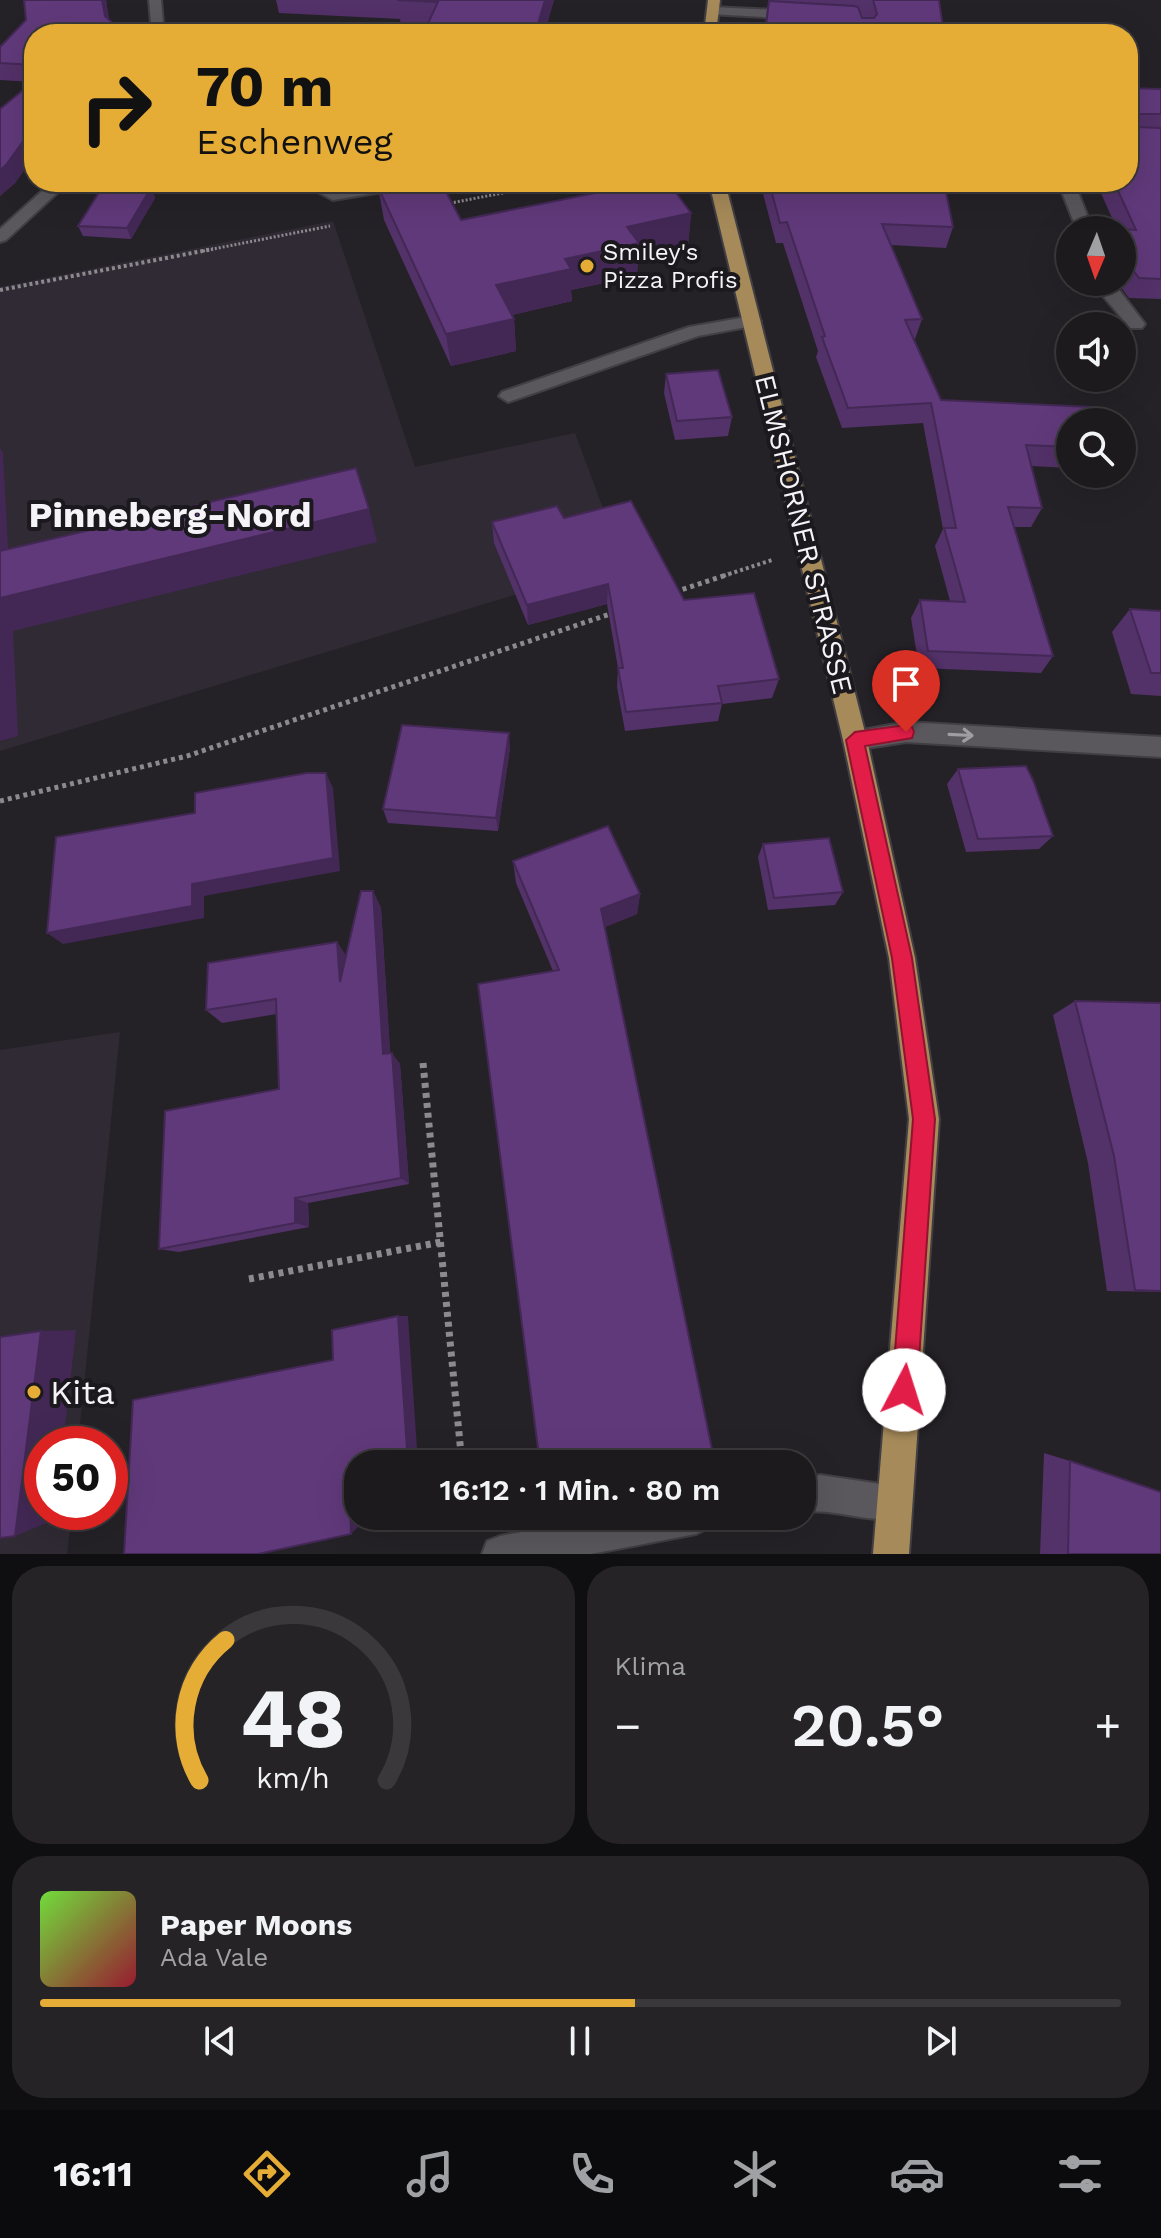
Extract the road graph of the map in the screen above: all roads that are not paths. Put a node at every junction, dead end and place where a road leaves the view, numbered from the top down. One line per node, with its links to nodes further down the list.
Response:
1 (155, 0): 4 (street)
2 (713, 6): 3 (street)
3 (811, 16)
4 (157, 24)
5 (50, 192): 11 (street)
6 (328, 192): 7 (street)
7 (351, 192)
8 (720, 192): 14 (main road, ELMSHORNER STRASSE)
9 (1070, 192): 10 (street)
10 (1079, 216)
11 (0, 237)
12 (1112, 296): 13 (street)
13 (1126, 312)
14 (752, 321): 15 (street); 16 (main road, ELMSHORNER STRASSE)
15 (508, 396)
16 (855, 740): 17 (street, one-way to 17); 19 (main road, ELMSHORNER STRASSE)
17 (1161, 747)
18 (816, 1493): 19 (street)
19 (894, 1503): 22 (main road, ELMSHORNER STRASSE)
20 (624, 1530): 21 (street)
21 (500, 1554)
22 (891, 1554)

